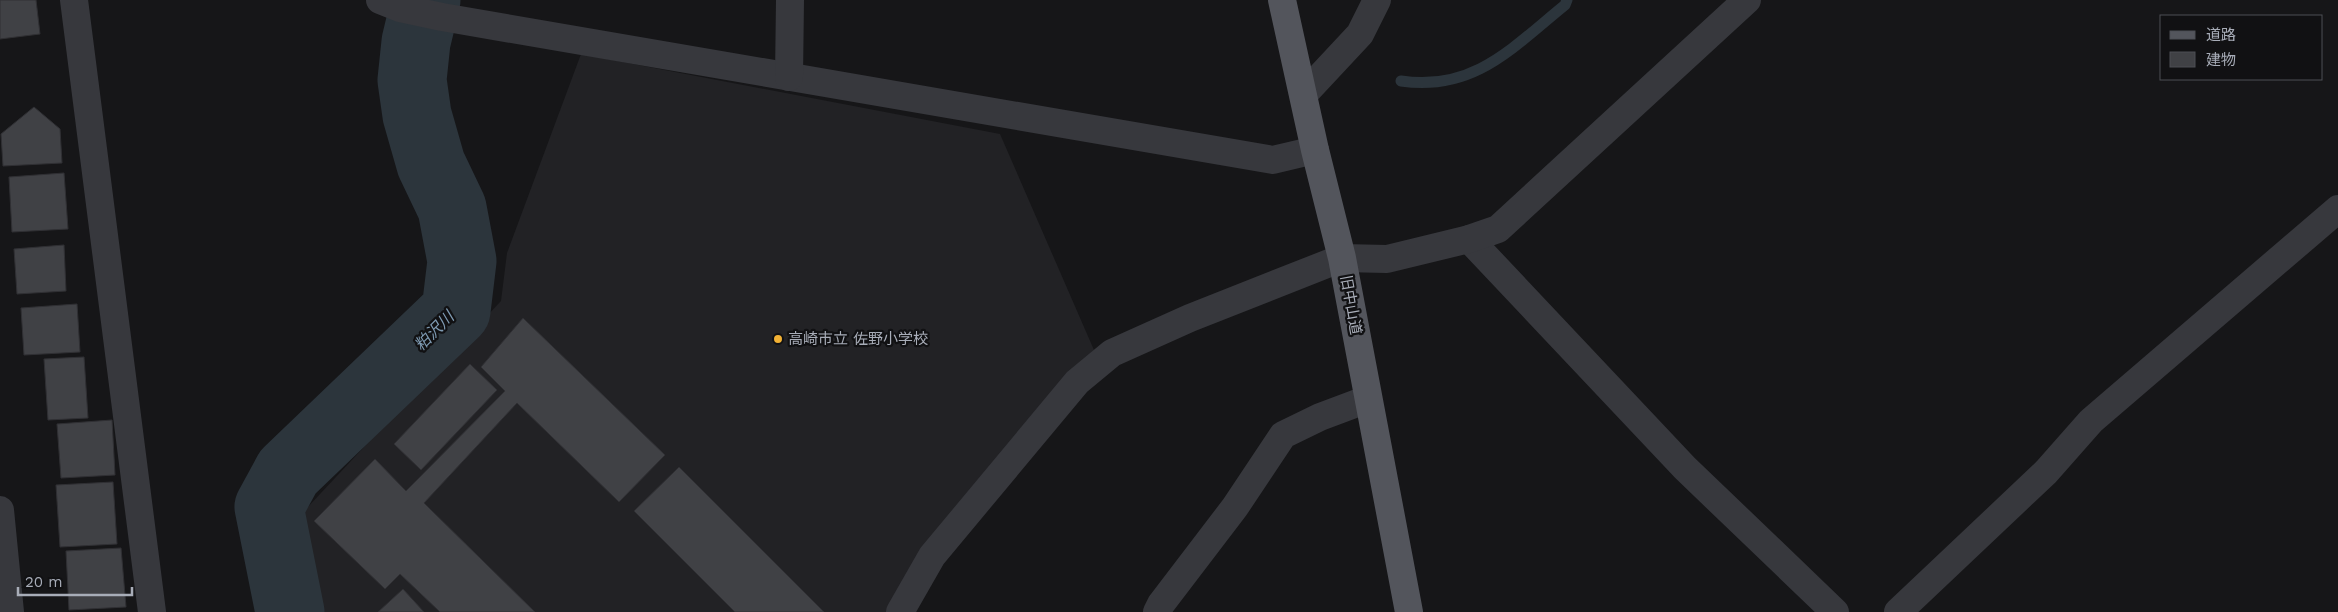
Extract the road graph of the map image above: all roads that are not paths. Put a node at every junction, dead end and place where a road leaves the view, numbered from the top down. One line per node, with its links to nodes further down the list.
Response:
1 (74, 0): 16 (street)
2 (380, 0): 7 (street)
3 (790, 0): 7 (street)
4 (1282, 0): 8 (main road, 旧中山道)
5 (1377, 0): 8 (street)
6 (1747, 0): 11 (street)
7 (789, 77): 9 (street)
8 (1304, 94): 9 (main road, 旧中山道)
9 (1315, 150): 12 (main road, 旧中山道)
10 (2338, 209): 21 (street)
11 (1468, 239): 12 (street); 20 (street)
12 (1342, 258): 13 (main road, 旧中山道); 17 (street)
13 (1368, 399): 18 (street); 19 (main road, 旧中山道)
14 (0, 510): 15 (street)
15 (10, 612)
16 (152, 612)
17 (900, 612)
18 (1157, 612)
19 (1409, 612)
20 (1835, 612)
21 (1898, 612)

